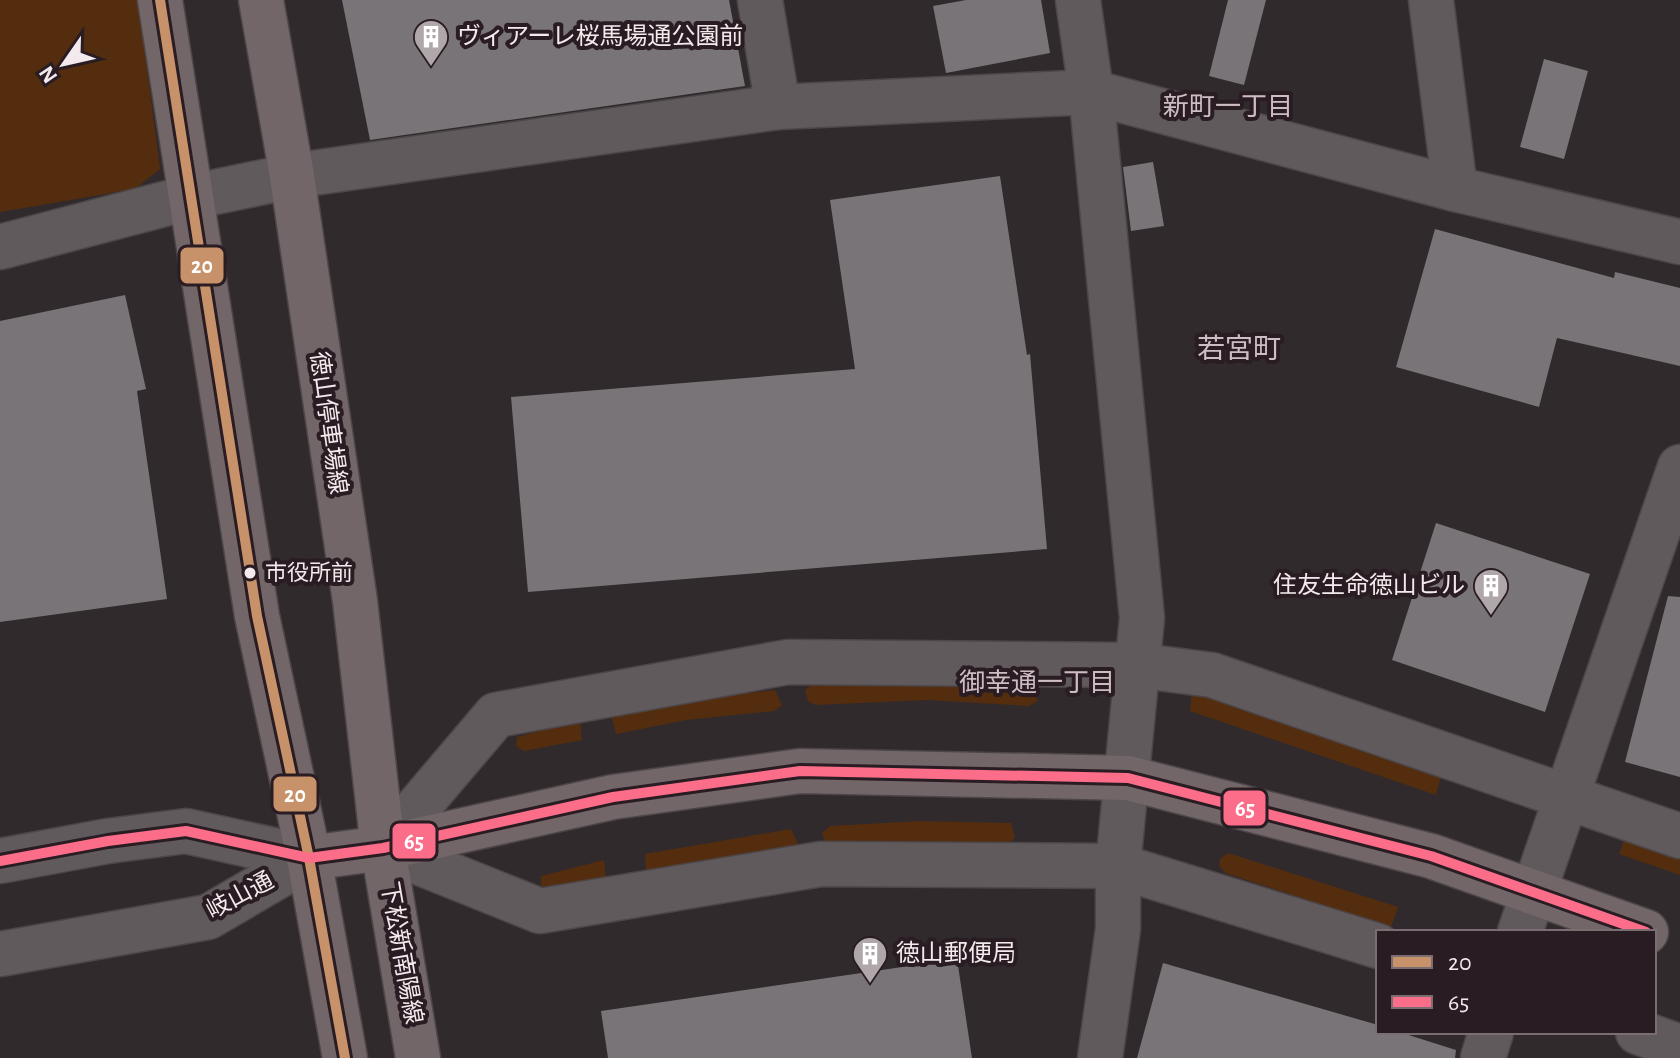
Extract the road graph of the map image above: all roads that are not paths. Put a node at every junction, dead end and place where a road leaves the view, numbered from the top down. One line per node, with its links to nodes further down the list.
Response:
1 (160, 0): 10 (main road)
2 (261, 0): 8 (main road, 徳山停車場線)
3 (760, 0): 7 (street)
4 (1078, 0): 6 (street)
5 (1431, 0): 9 (street)
6 (1091, 92): 7 (street); 9 (street); 14 (street)
7 (778, 107): 8 (street)
8 (292, 176): 10 (street); 18 (main road, 徳山停車場線)
9 (1455, 189): 11 (street)
10 (191, 197): 12 (street); 19 (main road)
11 (1680, 242)
12 (0, 247)
13 (1680, 467): 16 (street)
14 (1135, 665): 15 (street); 16 (street); 18 (street)
15 (1128, 778): 18 (main road); 21 (street); 22 (main road)
16 (1570, 796): 17 (street); 22 (street)
17 (1680, 836)
18 (383, 848): 19 (main road); 21 (street); 32 (main road, 下松新南陽線)
19 (309, 858): 20 (street, 岐山通); 27 (street, 岐山通); 31 (main road)
20 (0, 861)
21 (1118, 866): 26 (street); 33 (street)
22 (1527, 912): 23 (main road)
23 (1634, 930)
24 (1656, 936): 25 (main road)
25 (1680, 944)
26 (1376, 945)
27 (0, 954)
28 (1490, 1034): 34 (street)
29 (1644, 1034): 30 (street)
30 (1680, 1047)
31 (345, 1058)
32 (418, 1058)
33 (1100, 1058)
34 (1483, 1058)

